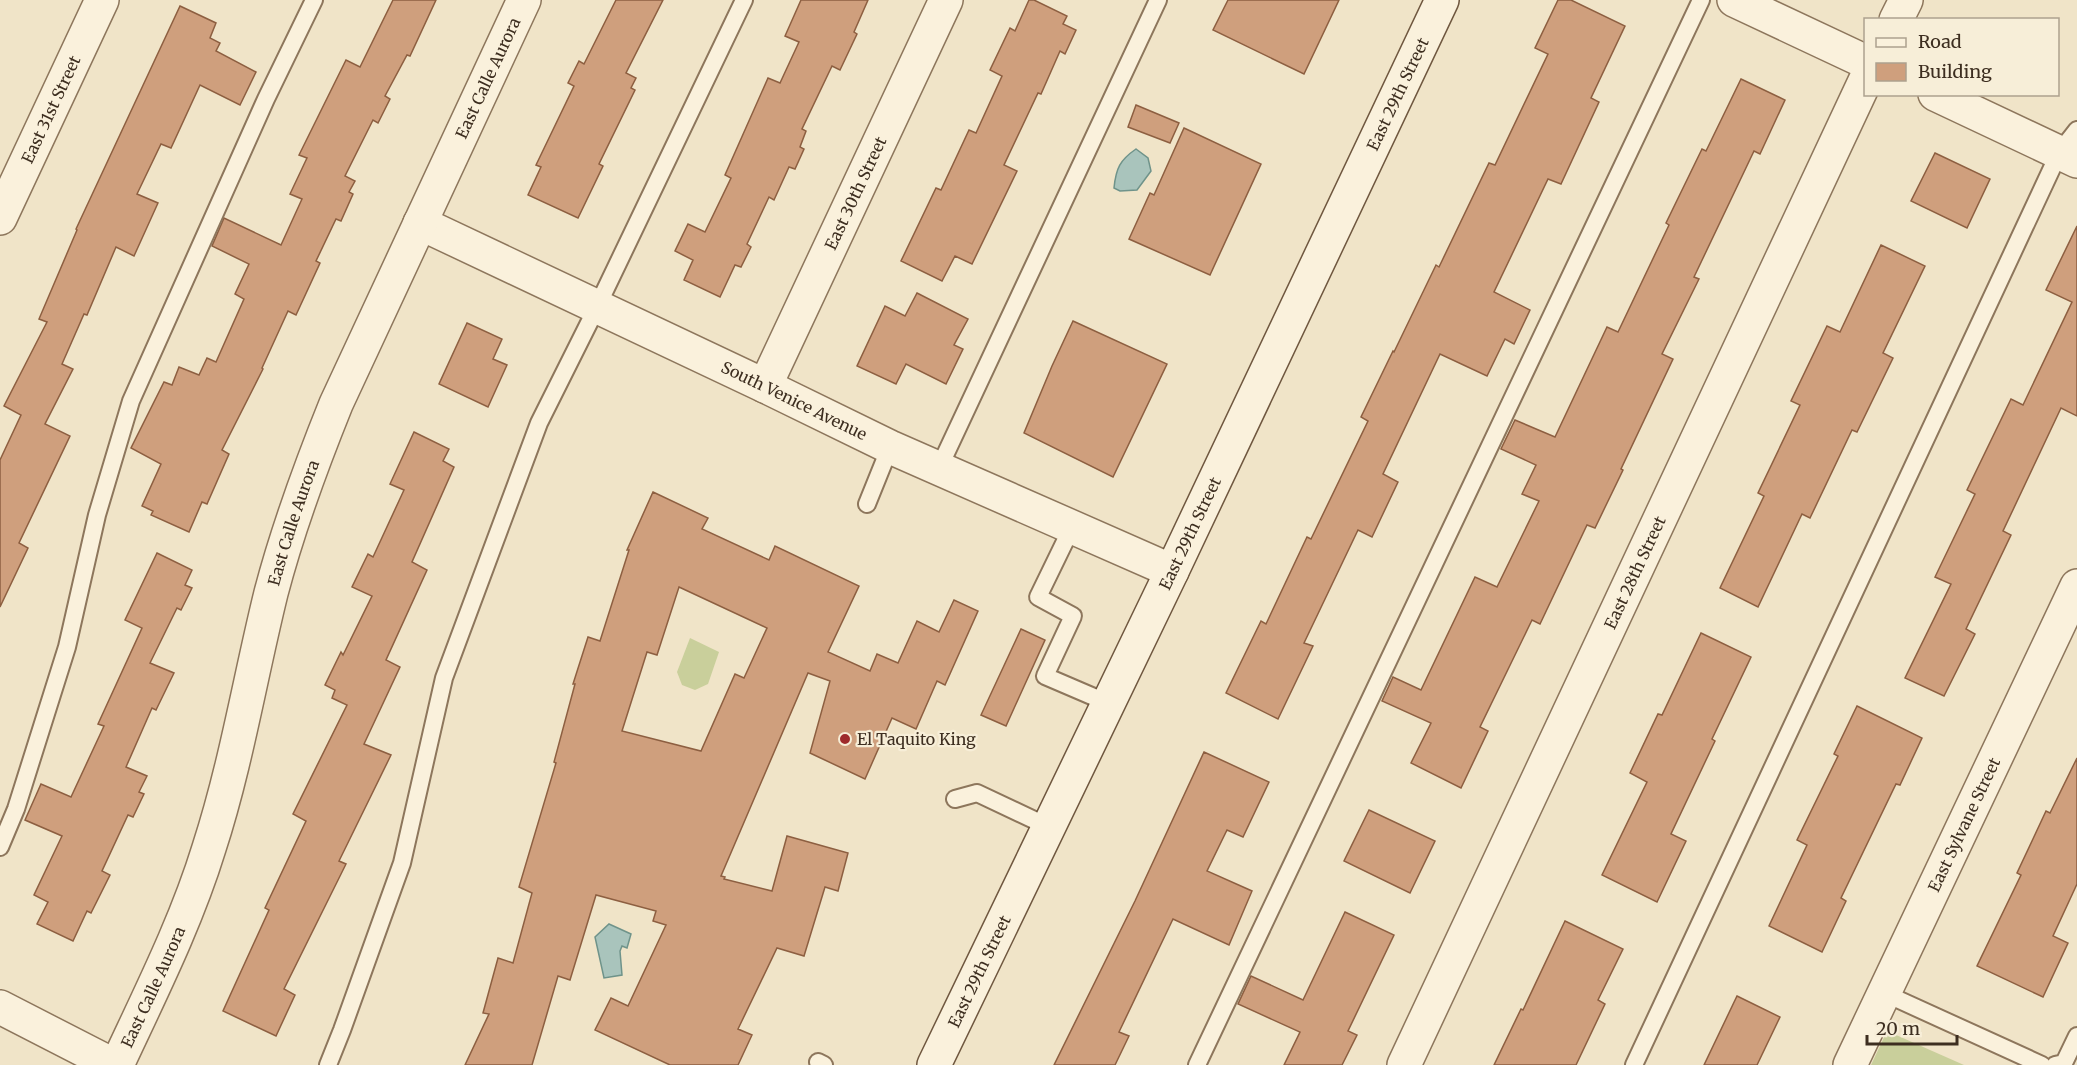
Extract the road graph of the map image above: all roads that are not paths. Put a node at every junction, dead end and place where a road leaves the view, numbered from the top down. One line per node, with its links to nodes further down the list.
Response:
1 (102, 0): 16 (street, East 31st Street)
2 (314, 0): 29 (lane)
3 (524, 0): 17 (street, East Calle Aurora)
4 (744, 0): 18 (lane)
5 (946, 0): 19 (street, East 30th Street)
6 (1158, 0): 21 (lane)
7 (1442, 0): 24 (street, East 29th Street)
8 (1701, 0): 36 (lane)
9 (1734, 0): 12 (street)
10 (1906, 0): 11 (street)
11 (1897, 18)
12 (1864, 61)
13 (1864, 83): 37 (street, East 28th Street)
14 (1940, 96): 15 (street)
15 (2071, 148): 38 (lane)
16 (0, 218)
17 (420, 223): 18 (street, South Venice Avenue); 33 (street, East Calle Aurora)
18 (597, 307): 19 (street, South Venice Avenue); 34 (lane)
19 (765, 386): 20 (street, South Venice Avenue)
20 (890, 447): 21 (street, South Venice Avenue); 22 (lane)
21 (939, 468): 23 (street, South Venice Avenue)
22 (867, 504)
23 (1072, 527): 24 (street, South Venice Avenue); 26 (lane)
24 (1172, 571): 26 (street, East 29th Street)
25 (2077, 586): 30 (street, East Sylvane Street)
26 (1108, 703): 28 (street, East 29th Street)
27 (955, 799): 28 (lane)
28 (1049, 827): 35 (street, East 29th Street)
29 (0, 848)
30 (1884, 993): 39 (street, East Sylvane Street); 40 (lane)
31 (0, 1007): 33 (street)
32 (2077, 1036): 41 (lane)
33 (115, 1065)
34 (328, 1065)
35 (933, 1065)
36 (1197, 1065)
37 (1404, 1065)
38 (1634, 1065)
39 (1850, 1065)
40 (2043, 1065)
41 (2055, 1065)

